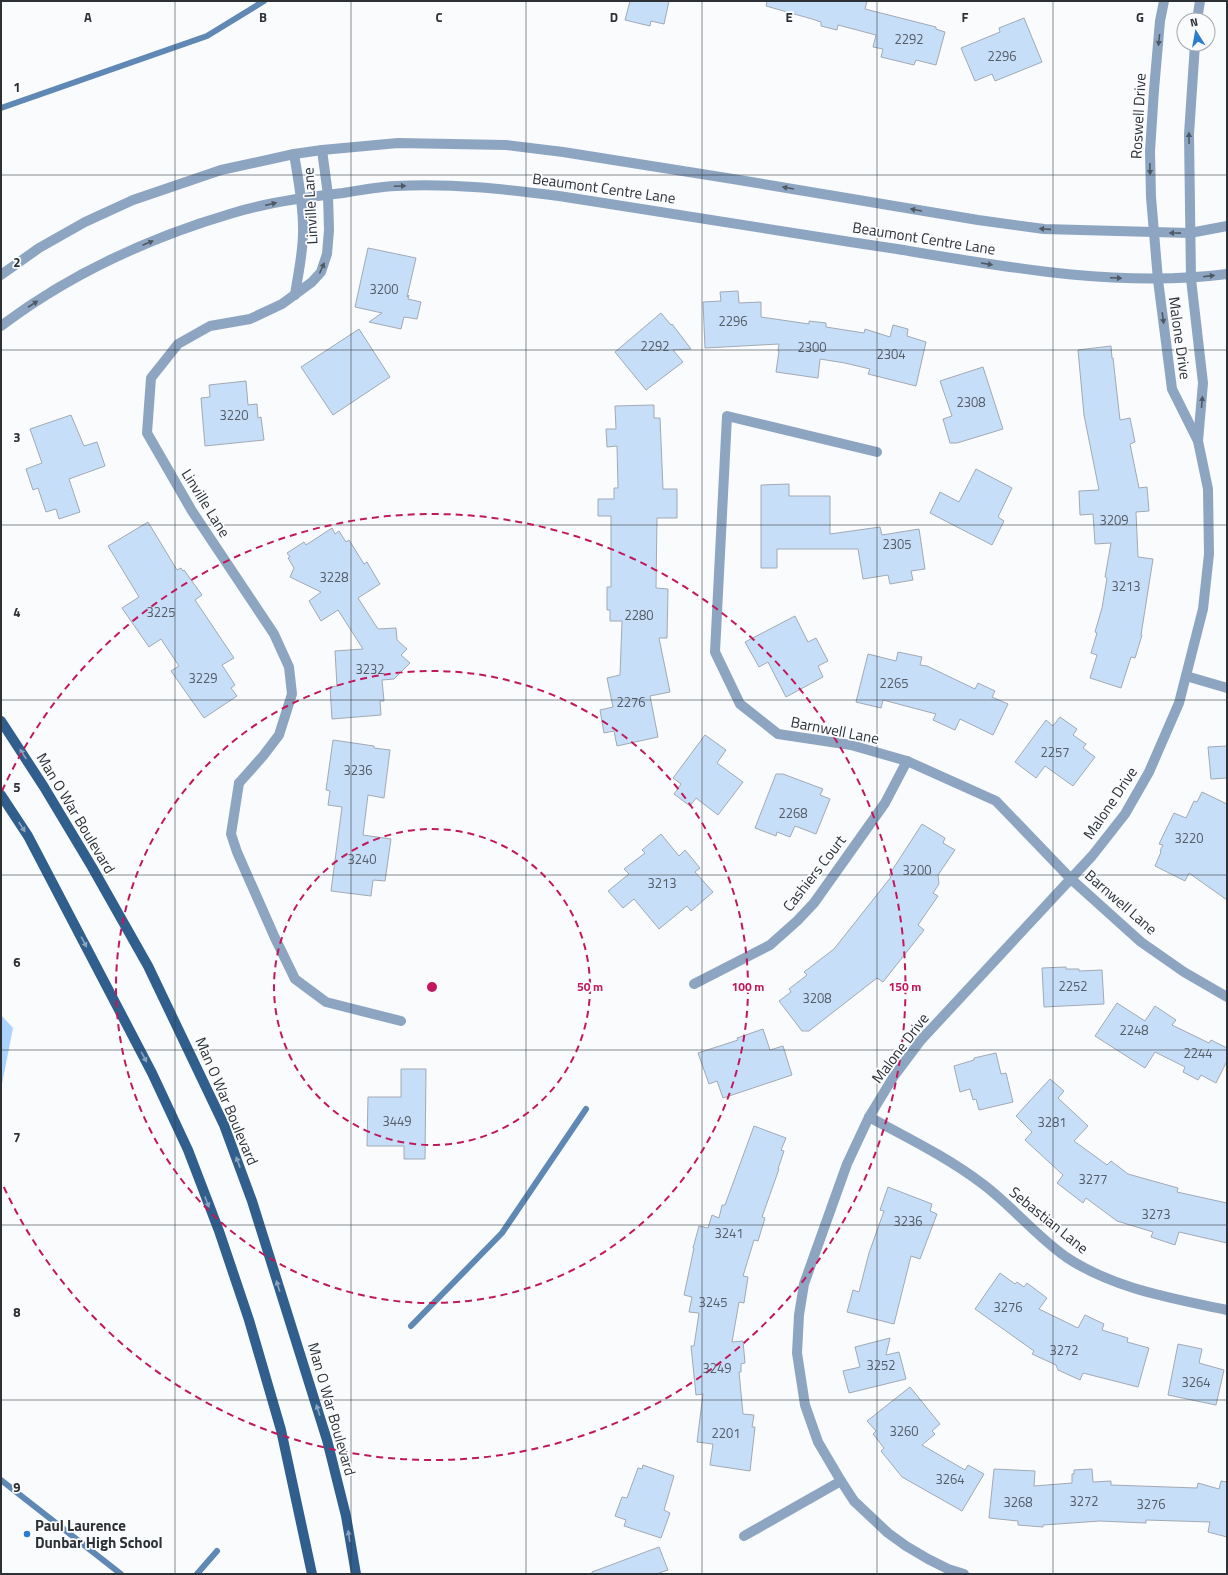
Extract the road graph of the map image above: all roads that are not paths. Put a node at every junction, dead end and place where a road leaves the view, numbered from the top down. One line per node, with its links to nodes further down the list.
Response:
1 (1164, 1): 10 (street, Roswell Drive, one-way to 10)
2 (1200, 1): 3 (street)
3 (1198, 12)
4 (1194, 52): 11 (street, one-way to 4)
5 (322, 150): 6 (street, Beaumont Centre Lane); 7 (street, Linville Lane); 10 (street, Beaumont Centre Lane, one-way to 5)
6 (294, 154): 8 (street, Linville Lane); 13 (street, Beaumont Centre Lane)
7 (328, 194): 8 (street, Beaumont Centre Lane); 15 (street, Beaumont Centre Lane, one-way to 15); 16 (street, Linville Lane, one-way to 7)
8 (301, 198): 16 (street, Linville Lane); 17 (street, Beaumont Centre Lane, one-way to 8)
9 (1227, 226): 11 (street, Beaumont Centre Lane)
10 (1154, 232): 11 (street, Beaumont Centre Lane, one-way to 10); 15 (street, Malone Drive)
11 (1190, 233): 14 (street, Malone Drive)
12 (1227, 274): 14 (street, Beaumont Centre Lane, one-way to 12)
13 (1, 275)
14 (1191, 278): 15 (street, Beaumont Centre Lane); 18 (street, Malone Drive, one-way to 14)
15 (1158, 280): 18 (street, Malone Drive, one-way to 18)
16 (295, 295): 28 (street, Linville Lane)
17 (1, 326)
18 (1198, 441): 20 (street, Malone Drive)
19 (877, 452): 23 (street, Barnwell Lane)
20 (1186, 676): 21 (street); 25 (street, Malone Drive)
21 (1227, 688)
22 (1, 721): 34 (main road, Man O War Boulevard, one-way to 22)
23 (907, 761): 25 (street, Barnwell Lane); 26 (street, Cashiers Court)
24 (1, 795): 33 (main road, one-way to 33)
25 (1071, 879): 27 (street, Barnwell Lane); 29 (street, Malone Drive)
26 (694, 984)
27 (1227, 997)
28 (401, 1021)
29 (869, 1117): 30 (street, Sebastian Lane); 31 (street, Malone Drive)
30 (1227, 1310)
31 (840, 1482): 32 (street); 35 (street, Malone Drive)
32 (744, 1536)
33 (312, 1574)
34 (356, 1574)
35 (964, 1574)

